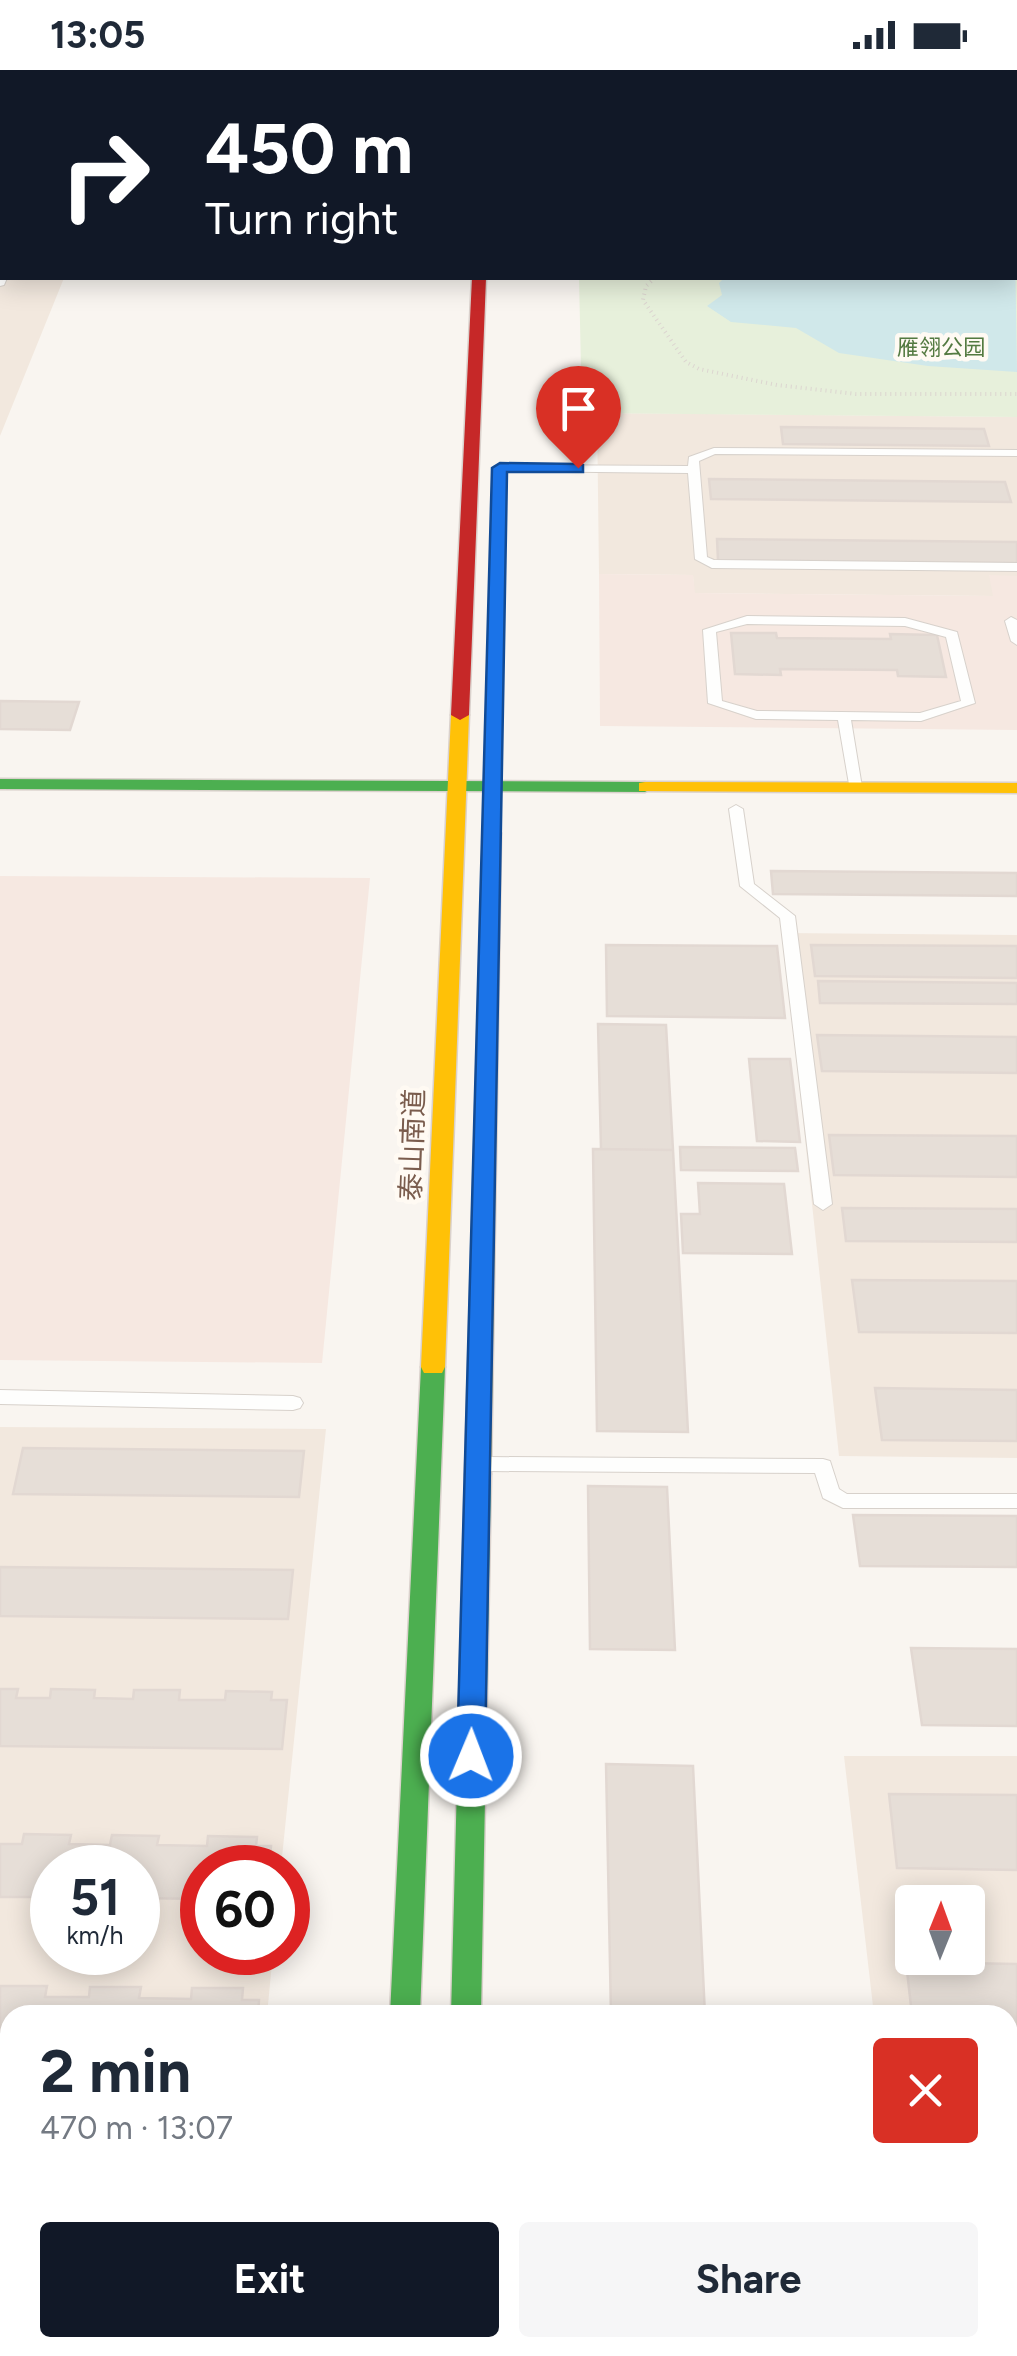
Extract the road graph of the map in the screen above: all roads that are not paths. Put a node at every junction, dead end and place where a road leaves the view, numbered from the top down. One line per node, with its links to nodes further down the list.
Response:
1 (479, 280): 13 (main road, 泰山南道)
2 (1017, 453): 4 (lane)
3 (500, 469): 4 (lane)
4 (694, 470): 5 (lane)
5 (1017, 567)
6 (1011, 621): 7 (lane)
7 (1017, 641)
8 (844, 716): 8 (lane); 11 (lane)
9 (0, 784): 13 (main road)
10 (493, 787): 11 (main road); 13 (main road); 15 (main road); 20 (main road)
11 (855, 787): 12 (main road)
12 (1017, 788)
13 (456, 797): 14 (main road); 22 (main road, 泰山南道)
14 (0, 806)
15 (736, 809): 16 (main road); 17 (lane)
16 (1017, 810)
17 (823, 1204)
18 (0, 1397): 19 (lane)
19 (293, 1402)
20 (478, 1464): 21 (lane); 23 (main road)
21 (1017, 1501)
22 (406, 2005)
23 (466, 2005)

